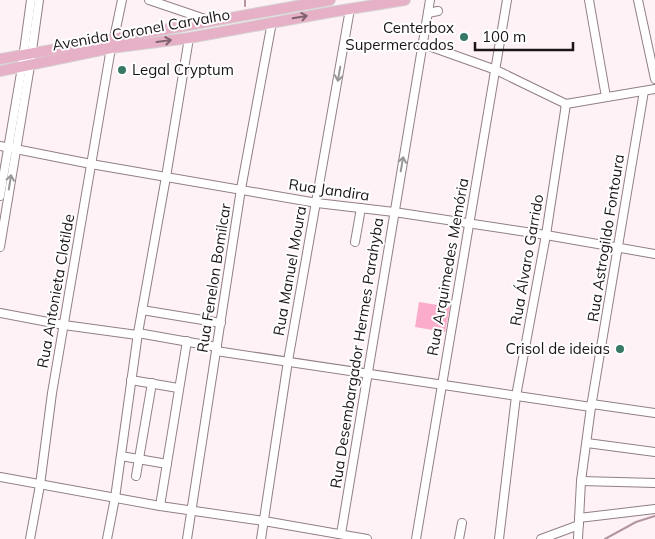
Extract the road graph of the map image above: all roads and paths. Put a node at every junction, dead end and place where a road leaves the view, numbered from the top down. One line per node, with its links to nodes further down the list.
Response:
1 (31, 0): 21 (street)
2 (39, 0): 21 (street)
3 (122, 0): 17 (street)
4 (149, 0): 15 (street)
5 (330, 0): 13 (street); 15 (main road, Avenida Coronel Carvalho)
6 (405, 0): 11 (main road, Avenida Coronel Carvalho)
7 (430, 0): 14 (street, Rua Desembargador Hermes Parahyba)
8 (507, 0): 24 (street, Rua Arquimedes Memória)
9 (589, 0): 29 (street)
10 (638, 0): 26 (street)
11 (350, 9): 13 (main road, Avenida Coronel Carvalho); 36 (street, Rua Manuel Moura, one-way to 36)
12 (438, 11): 14 (street)
13 (331, 12): 16 (main road, Avenida Coronel Carvalho, one-way to 13)
14 (428, 13): 19 (street, Rua Desembargador Hermes Parahyba)
15 (212, 21): 17 (main road, Avenida Coronel Carvalho)
16 (271, 23): 18 (main road, Avenida Coronel Carvalho); 34 (street, Rua Fenelon Bomilcar)
17 (114, 38): 21 (main road, Avenida Coronel Carvalho)
18 (189, 38): 20 (main road, Avenida Coronel Carvalho, one-way to 18); 33 (street)
19 (423, 44): 24 (street); 38 (street, Rua Desembargador Hermes Parahyba, one-way to 19)
20 (111, 48): 23 (main road, Avenida Coronel Carvalho); 32 (street, Rua Antonieta Clotilde)
21 (28, 53): 22 (main road, Avenida Coronel Carvalho); 23 (street)
22 (0, 59)
23 (26, 66): 25 (main road, Avenida Coronel Carvalho); 31 (street)
24 (496, 70): 30 (street); 39 (street, Rua Arquimedes Memória)
25 (0, 71)
26 (655, 80)
27 (655, 89): 28 (street)
28 (644, 91): 29 (street); 44 (street, Rua Astrogildo Fontoura)
29 (606, 97): 30 (street)
30 (566, 104): 41 (street, Rua Álvaro Garrido)
31 (8, 148): 32 (street, Rua Jandira); 35 (street); 40 (street, one-way to 31)
32 (91, 164): 33 (street, Rua Jandira); 49 (street, Rua Antonieta Clotilde)
33 (166, 177): 34 (street, Rua Jandira); 46 (street)
34 (241, 190): 36 (street, Rua Jandira); 48 (street, Rua Fenelon Bomilcar)
35 (0, 196)
36 (316, 203): 37 (street, Rua Jandira); 53 (street, Rua Manuel Moura)
37 (361, 208): 38 (street, Rua Jandira); 42 (street)
38 (394, 212): 39 (street, Rua Jandira); 54 (street, Rua Desembargador Hermes Parahyba)
39 (469, 224): 41 (street, Rua Jandira); 57 (street, Rua Arquimedes Memória)
40 (2, 228): 43 (street)
41 (546, 235): 44 (street, Rua Jandira); 59 (street, Rua Álvaro Garrido)
42 (355, 242)
43 (0, 248)
44 (618, 248): 45 (street, Rua Jandira); 60 (street, Rua Astrogildo Fontoura)
45 (655, 254)
46 (142, 310): 48 (street); 50 (street)
47 (0, 312): 49 (street)
48 (220, 323): 52 (street, Rua Fenelon Bomilcar)
49 (64, 325): 50 (street); 71 (street, Rua Antonieta Clotilde)
50 (138, 334): 51 (street); 55 (street)
51 (187, 341): 52 (street); 58 (street)
52 (217, 349): 53 (street); 75 (street, Rua Fenelon Bomilcar)
53 (288, 361): 54 (street); 77 (street, Rua Manuel Moura)
54 (367, 373): 57 (street); 79 (street, Rua Desembargador Hermes Parahyba)
55 (131, 380): 56 (street); 64 (street)
56 (152, 384): 58 (street); 65 (street)
57 (442, 384): 59 (street); 85 (street, Rua Arquimedes Memória)
58 (178, 388): 66 (street)
59 (516, 396): 60 (street); 87 (street, Rua Álvaro Garrido)
60 (591, 406): 61 (street); 62 (street, Rua Astrogildo Fontoura)
61 (655, 413)
62 (587, 443): 63 (street); 69 (street, Rua Astrogildo Fontoura)
63 (655, 452)
64 (120, 456): 65 (street); 72 (street)
65 (139, 459): 66 (street); 67 (street)
66 (167, 464): 73 (street)
67 (136, 476)
68 (0, 478): 71 (street)
69 (581, 481): 70 (street); 76 (street, Rua Astrogildo Fontoura)
70 (655, 483)
71 (40, 485): 72 (street); 80 (street, Rua Antonieta Clotilde)
72 (115, 498): 73 (street); 81 (street)
73 (160, 506): 75 (street)
74 (655, 509): 76 (street)
75 (192, 511): 77 (street); 82 (street, Rua Fenelon Bomilcar)
76 (579, 521): 88 (street); 89 (street, Rua Astrogildo Fontoura)
77 (264, 522): 79 (street); 83 (street, Rua Manuel Moura)
78 (462, 523): 86 (street)
79 (341, 534): 84 (street)
80 (30, 539)
81 (108, 539)
82 (187, 539)
83 (261, 539)
84 (367, 539)
85 (416, 539)
86 (459, 539)
87 (499, 539)
88 (541, 539)
89 (578, 539)

